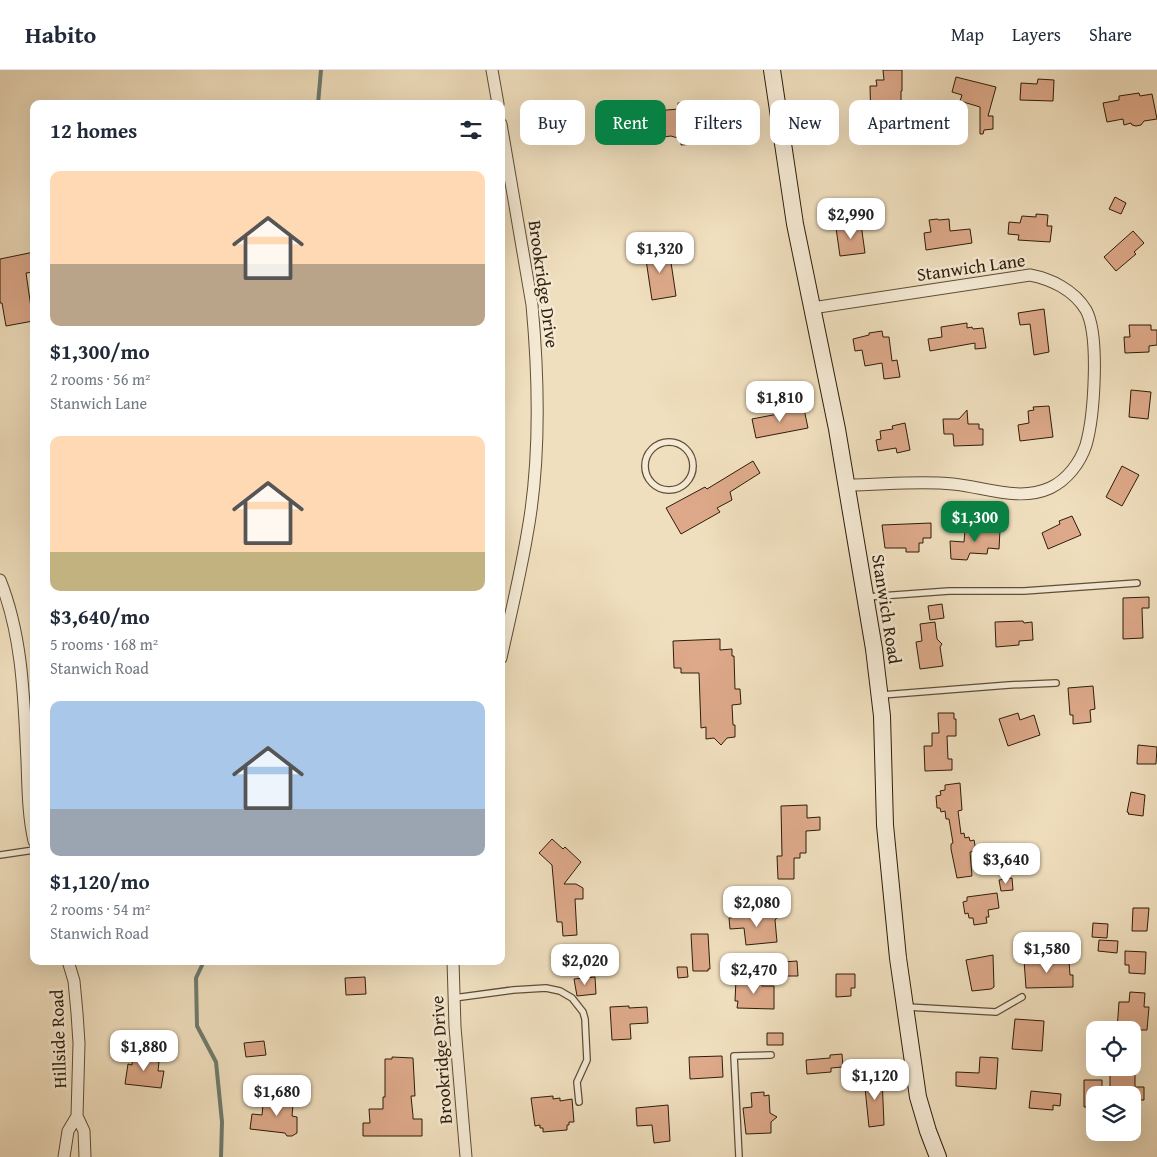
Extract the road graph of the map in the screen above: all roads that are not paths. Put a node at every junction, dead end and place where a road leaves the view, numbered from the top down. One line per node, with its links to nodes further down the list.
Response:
1 (492, 70): 3 (street)
2 (772, 70): 5 (street, Stanwich Road)
3 (497, 100)
4 (505, 147): 11 (street, Brookridge Drive)
5 (812, 308): 7 (street, Stanwich Road); 7 (street, Stanwich Lane)
6 (645, 468): 6 (lane)
7 (847, 486): 10 (street, Stanwich Road)
8 (0, 580): 14 (street)
9 (1137, 583): 10 (lane)
10 (865, 597): 13 (street, Stanwich Road)
11 (505, 639)
12 (1056, 683): 13 (lane)
13 (880, 696): 22 (street, Stanwich Road)
14 (30, 747): 15 (street)
15 (30, 818)
16 (30, 851): 17 (lane)
17 (0, 855)
18 (69, 965): 25 (street, Hillside Road)
19 (453, 965): 21 (street, Brookridge Drive)
20 (1022, 997): 22 (lane)
21 (454, 998): 24 (lane); 28 (street, Brookridge Drive)
22 (905, 1007): 30 (street, Stanwich Road)
23 (771, 1054): 29 (lane)
24 (579, 1102)
25 (77, 1116): 26 (street, Hillside Road); 27 (street, Hillside Road)
26 (64, 1157)
27 (85, 1157)
28 (466, 1157)
29 (739, 1157)
30 (938, 1157)

